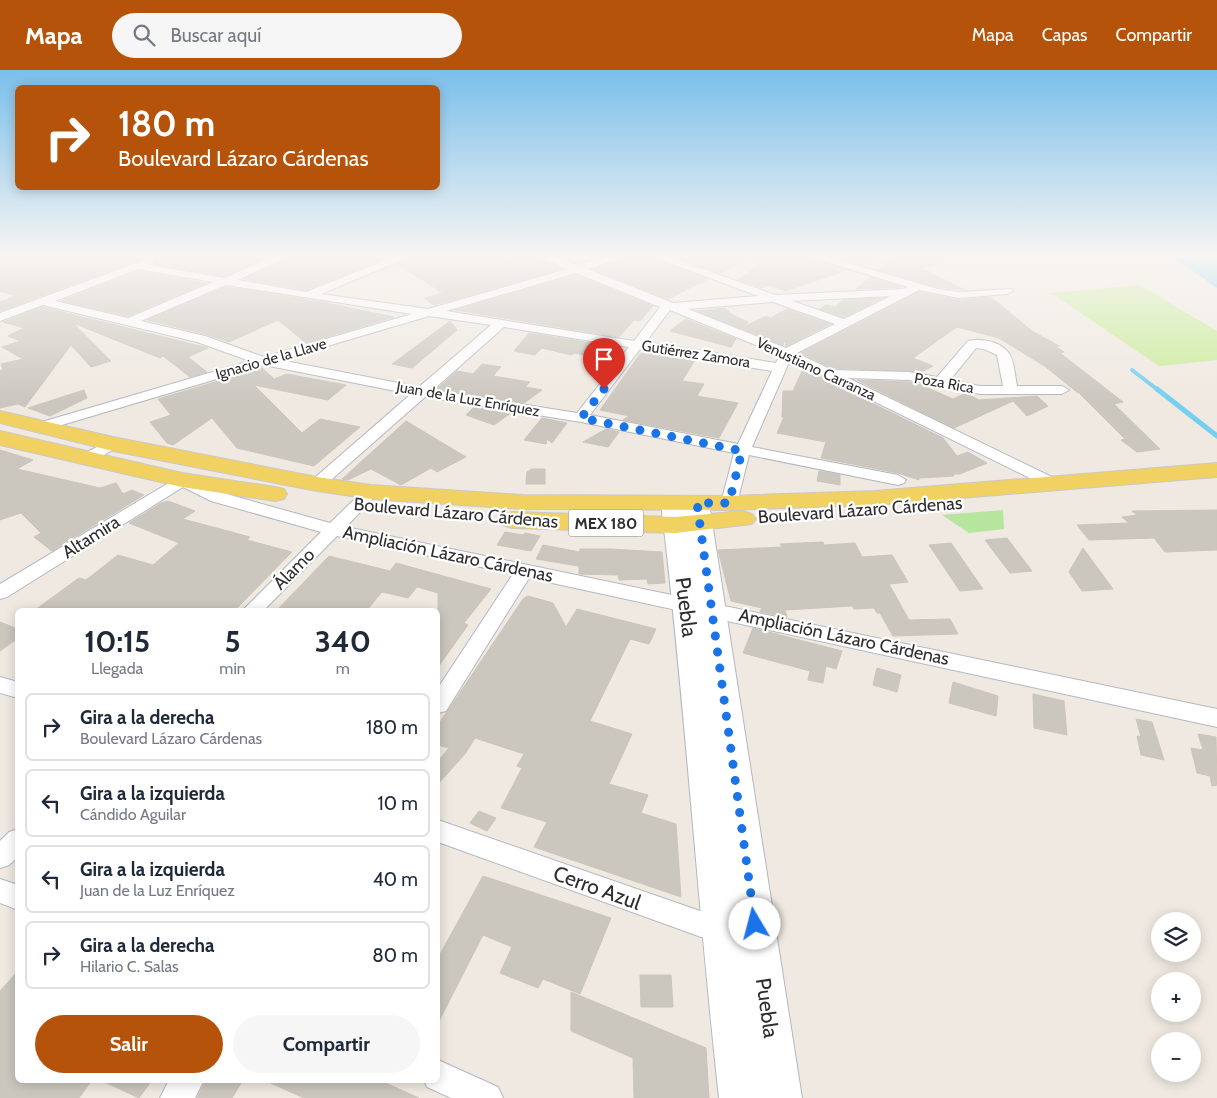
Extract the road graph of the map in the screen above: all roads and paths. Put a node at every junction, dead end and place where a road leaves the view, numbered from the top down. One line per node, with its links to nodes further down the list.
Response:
1 (32, 305): 12 (street)
2 (60, 305): 13 (street, Juan de la Luz Enríquez)
3 (169, 305): 13 (street)
4 (370, 305): 11 (street, Gutiérrez Zamora)
5 (455, 305): 11 (street, Ignacio de la Llave)
6 (663, 305): 10 (street, Venustiano Carranza)
7 (692, 305): 10 (street)
8 (795, 305): 14 (street)
9 (880, 305): 14 (street)
10 (668, 307): 16 (street); 17 (street, Venustiano Carranza)
11 (428, 313): 15 (street, Gutiérrez Zamora); 18 (street, Ignacio de la Llave)
12 (0, 317)
13 (131, 321): 18 (street, Juan de la Luz Enríquez)
14 (844, 323): 17 (street)
15 (501, 324): 16 (street, Gutiérrez Zamora); 24 (street)
16 (637, 345): 19 (street, Gutiérrez Zamora); 26 (street)
17 (787, 353): 19 (street); 20 (street, Venustiano Carranza)
18 (263, 361): 24 (street, Juan de la Luz Enríquez); 27 (street, Ignacio de la Llave)
19 (780, 368): 30 (street)
20 (825, 372): 21 (street, Poza Rica); 36 (street, Venustiano Carranza)
21 (940, 381): 22 (street, Poza Rica); 22 (street)
22 (1010, 390): 23 (street, Poza Rica)
23 (1062, 390)
24 (422, 392): 26 (street, Juan de la Luz Enríquez); 37 (street)
25 (0, 417): 27 (main road, Boulevard Lázaro Cárdenas / MEX 180)
26 (581, 418): 30 (street, Juan de la Luz Enríquez)
27 (40, 426): 29 (main road, Boulevard Lázaro Cárdenas / MEX 180)
28 (0, 438): 31 (main road, Boulevard Lázaro Cárdenas / MEX 180)
29 (114, 444): 31 (street); 37 (main road, Boulevard Lázaro Cárdenas / MEX 180)
30 (742, 451): 34 (street, Juan de la Luz Enríquez); 39 (street)
31 (87, 458): 33 (main road, Boulevard Lázaro Cárdenas / MEX 180)
32 (1217, 470): 36 (main road, Boulevard Lázaro Cárdenas / MEX 180)
33 (182, 480): 38 (main road, Boulevard Lázaro Cárdenas / MEX 180); 40 (street, Ampliación Lázaro Cárdenas); 42 (street, Altamira)
34 (898, 480)
35 (1217, 482): 39 (main road, Boulevard Lázaro Cárdenas / MEX 180)
36 (1052, 483): 39 (main road, Boulevard Lázaro Cárdenas / MEX 180)
37 (317, 484): 38 (main road, Boulevard Lázaro Cárdenas / MEX 180)
38 (364, 499): 39 (main road, Boulevard Lázaro Cárdenas / MEX 180); 40 (street, Álamo)
39 (695, 511): 43 (main road, Puebla)
40 (334, 530): 41 (street, Ampliación Lázaro Cárdenas); 44 (street, Álamo)
41 (524, 571): 43 (street, Ampliación Lázaro Cárdenas); 47 (street)
42 (0, 594)
43 (700, 606): 48 (street, Ampliación Lázaro Cárdenas); 49 (main road, Puebla)
44 (255, 608)
45 (0, 684): 46 (street)
46 (15, 689)
47 (440, 702)
48 (1217, 718)
49 (722, 791): 55 (main road, Puebla); 56 (main road, Puebla)
50 (440, 832): 55 (street, Cerro Azul)
51 (15, 843): 52 (street)
52 (0, 857)
53 (0, 891): 54 (street)
54 (15, 897)
55 (721, 932): 56 (street, Cerro Azul); 61 (main road, Puebla)
56 (758, 943): 62 (main road, Puebla)
57 (440, 1077): 60 (street)
58 (186, 1083): 59 (street)
59 (176, 1098)
60 (487, 1098)
61 (742, 1098)
62 (779, 1098)

